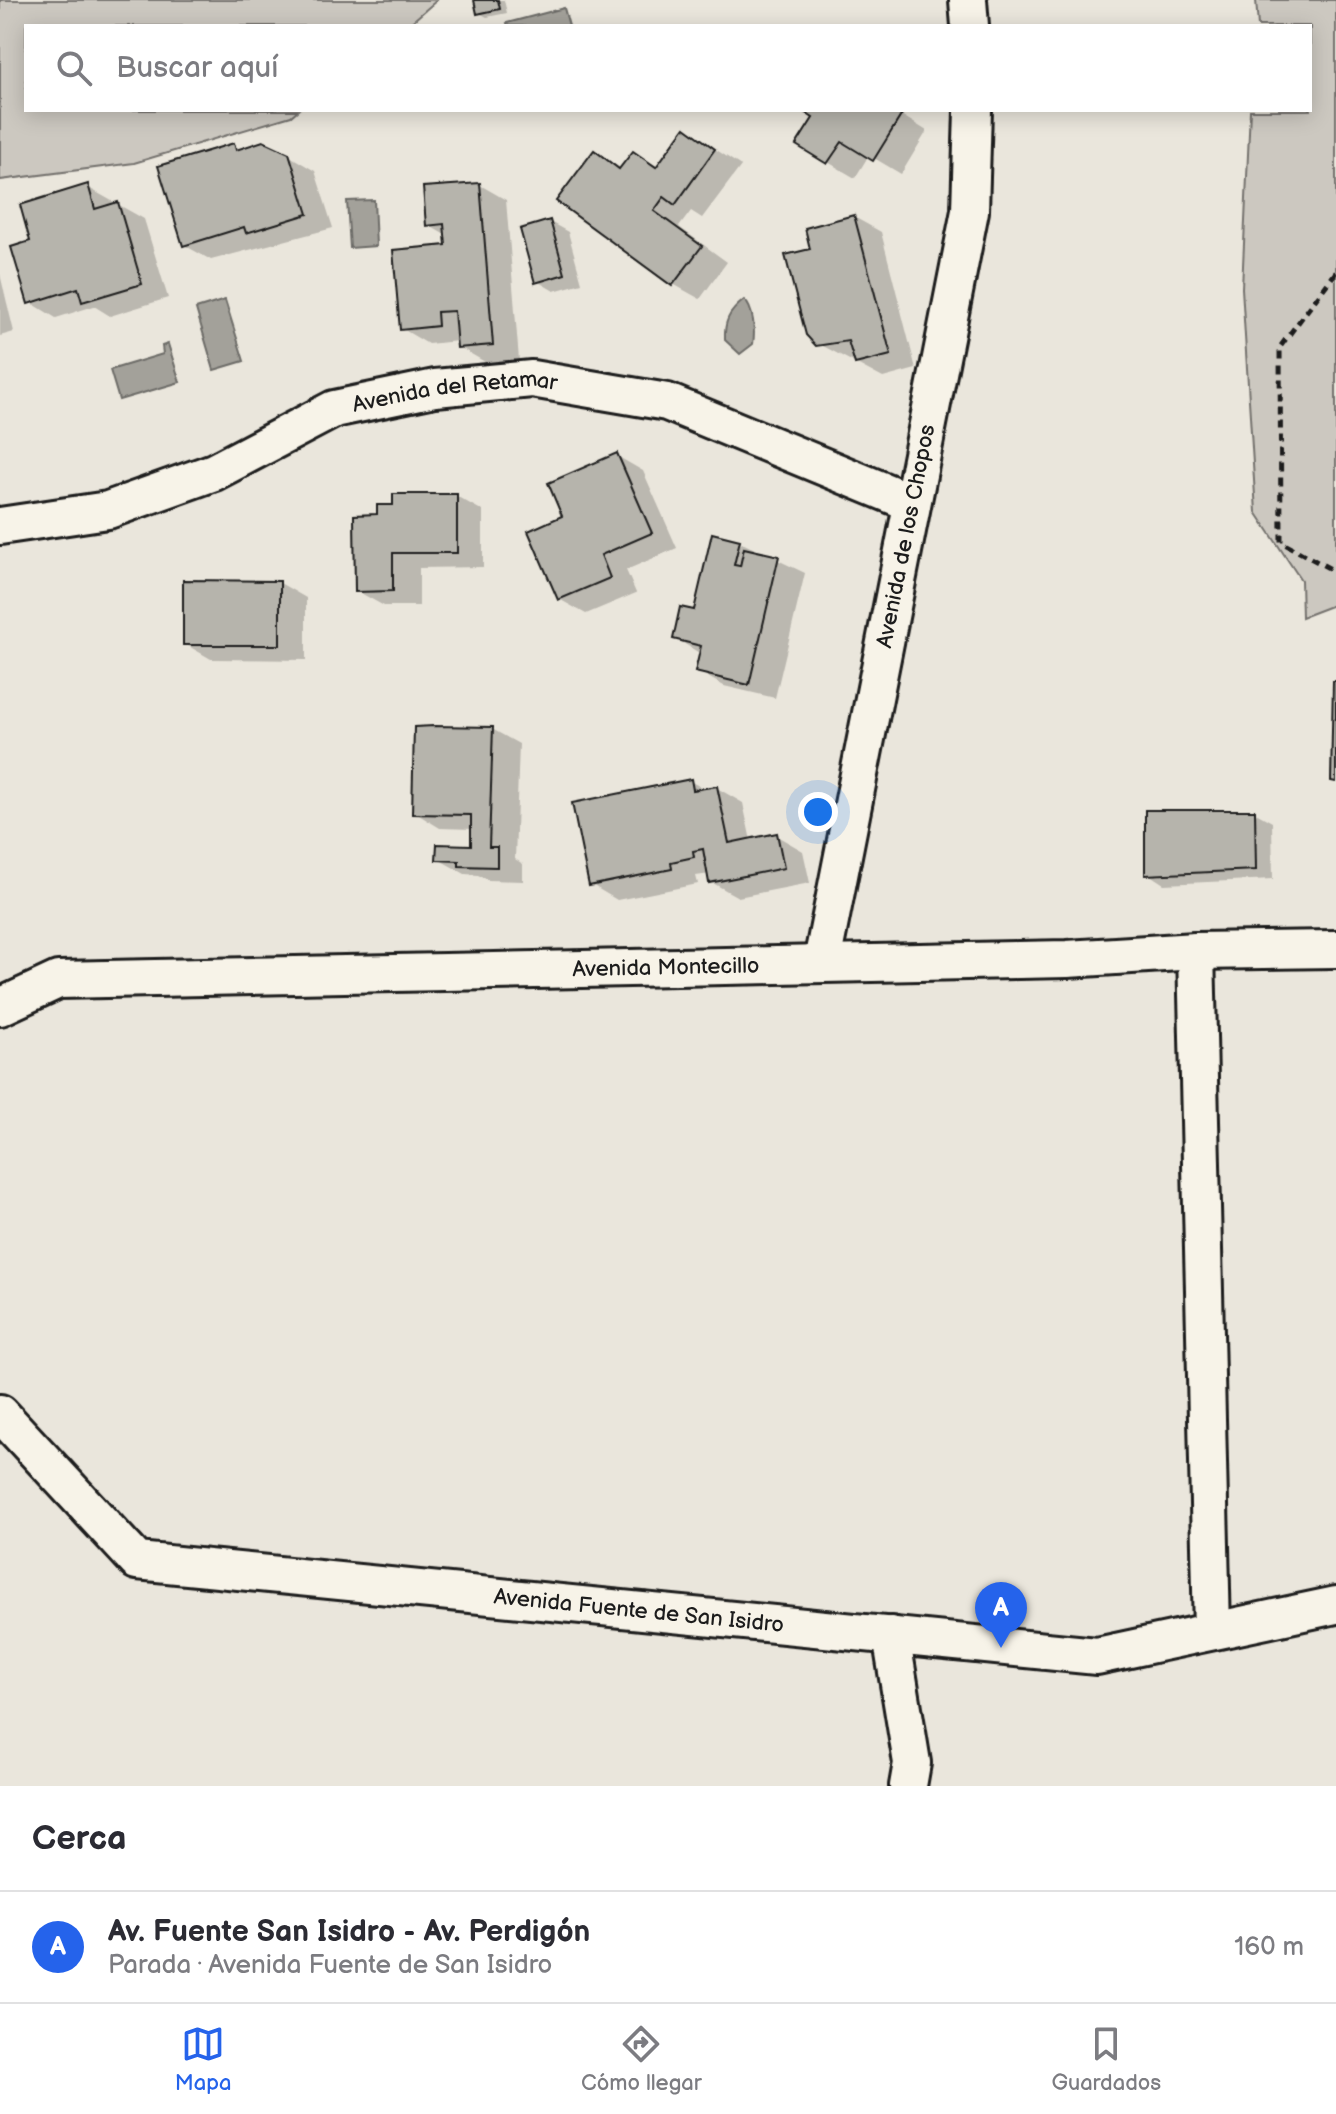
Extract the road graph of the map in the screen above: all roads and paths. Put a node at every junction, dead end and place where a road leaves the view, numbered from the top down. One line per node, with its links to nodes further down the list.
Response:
1 (968, 0): 2 (street)
2 (970, 24)
3 (973, 112): 5 (street, Avenida de los Chopos)
4 (1336, 272): 7 (path)
5 (912, 503): 6 (street, Avenida del Retamar); 10 (street, Avenida de los Chopos)
6 (0, 526)
7 (1336, 572)
8 (1336, 949): 9 (street, Avenida Montecillo)
9 (1196, 951): 10 (street, Avenida Montecillo); 14 (street)
10 (822, 962): 11 (street, Avenida Montecillo)
11 (0, 1007)
12 (0, 1413): 15 (street, Avenida Fuente de San Isidro)
13 (1336, 1605): 14 (street, Avenida Fuente de San Isidro)
14 (1212, 1631): 15 (street, Avenida Fuente de San Isidro)
15 (891, 1635): 16 (street)
16 (908, 1786)

